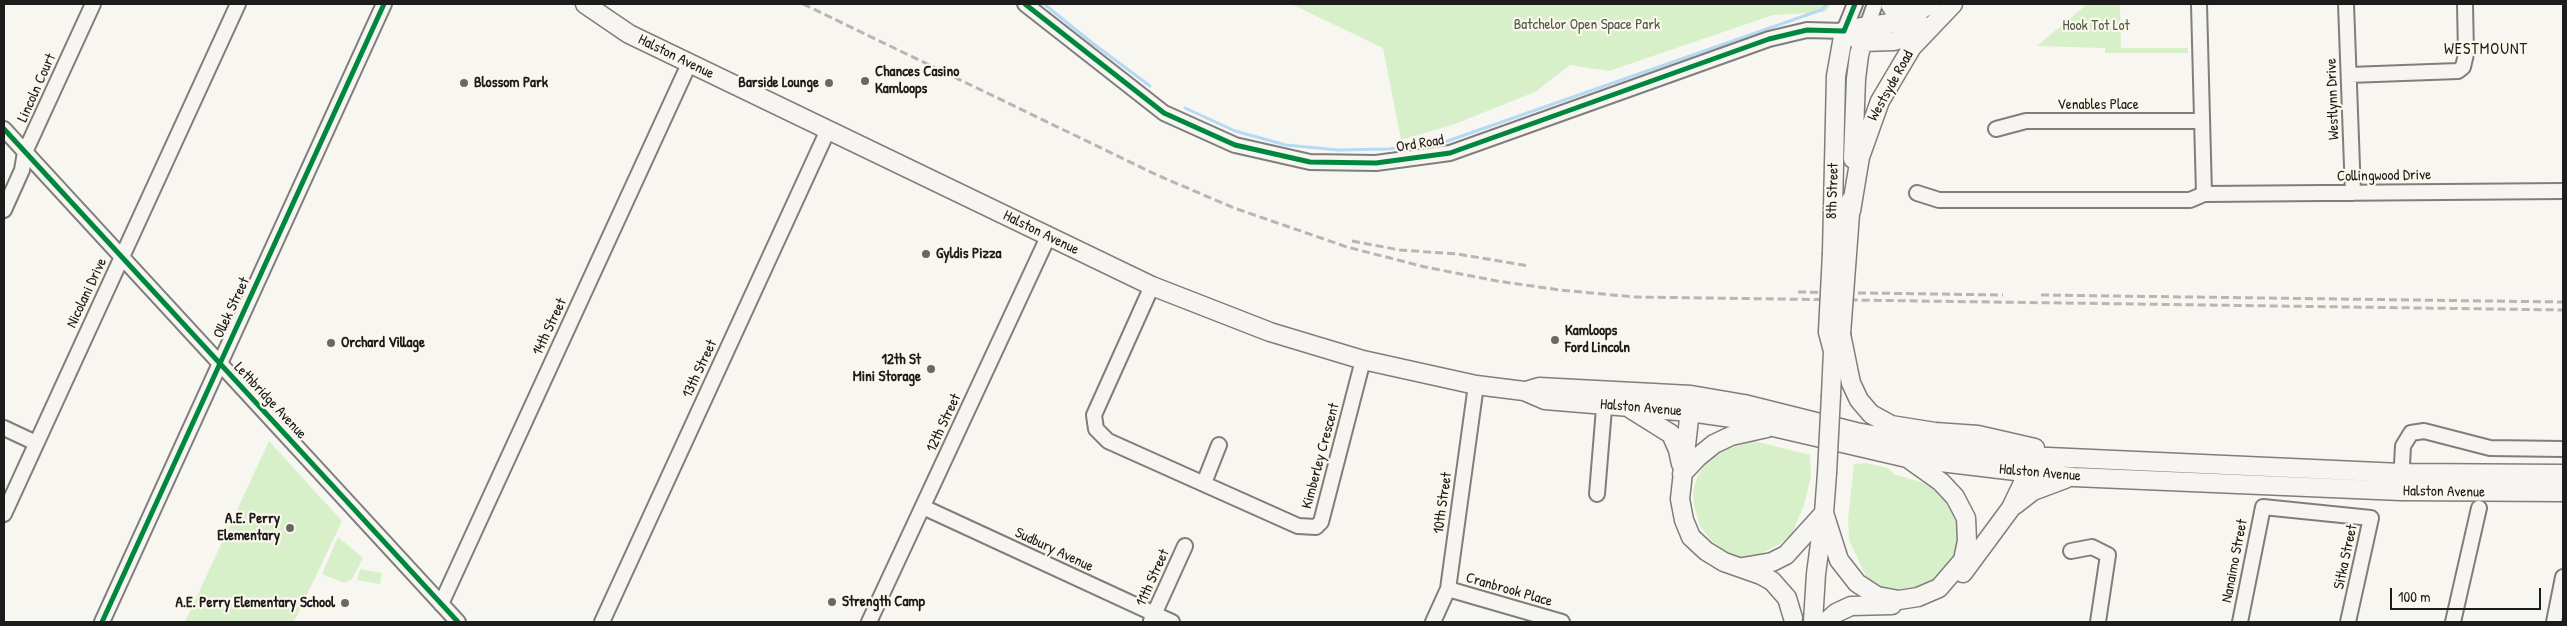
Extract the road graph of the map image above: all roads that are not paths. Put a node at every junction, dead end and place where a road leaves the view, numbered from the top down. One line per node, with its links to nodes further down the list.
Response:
1 (238, 4): 31 (street, Nicolani Drive)
2 (384, 4): 35 (street, Ollek Street)
3 (585, 4): 16 (main road, Halston Avenue)
4 (1025, 4): 14 (street, Ord Road)
5 (1855, 4): 14 (street)
6 (1876, 4): 15 (street)
7 (1890, 4): 13 (main road)
8 (1953, 4): 15 (main road); 28 (main road, Westsyde Road)
9 (2199, 4): 18 (street)
10 (2346, 4): 17 (street, Westlynn Drive)
11 (2465, 4): 17 (street)
12 (88, 5): 22 (street, Lincoln Court)
13 (1927, 6): 15 (main road)
14 (1844, 31): 15 (main road); 30 (main road, 8th Street)
15 (1864, 34): 28 (main road, 8th Street)
16 (689, 64): 21 (main road, Halston Avenue); 68 (street, 14th Street)
17 (2349, 75): 25 (street, Westlynn Drive)
18 (2202, 121): 20 (street, Venables Place); 26 (street)
19 (4, 129): 22 (street, Lethbridge Avenue)
20 (1996, 129)
21 (828, 130): 29 (main road, Halston Avenue); 73 (street, 13th Street)
22 (25, 152): 27 (street, Lincoln Court); 31 (street, Lethbridge Avenue)
23 (2563, 191): 25 (street, Collingwood Drive)
24 (1917, 193): 26 (street, Collingwood Drive)
25 (2353, 193): 26 (street, Collingwood Drive)
26 (2204, 194)
27 (4, 210)
28 (1851, 211): 30 (main road, 8th Street)
29 (1048, 237): 32 (main road, Halston Avenue); 56 (street, 12th Street)
30 (1839, 253): 33 (main road, 8th Street, bridge)
31 (122, 257): 35 (street, Lethbridge Avenue); 42 (street, Nicolani Drive)
32 (1152, 286): 34 (main road, Halston Avenue); 52 (street, Kimberley Crescent)
33 (1834, 332): 46 (main road); 60 (main road, 8th Street, bridge)
34 (1363, 360): 36 (main road, Halston Avenue); 52 (street, Kimberley Crescent)
35 (220, 365): 68 (street, Lethbridge Avenue); 71 (street, Ollek Street)
36 (1476, 385): 37 (main road, Halston Avenue); 67 (street, 10th Street)
37 (1605, 397): 38 (main road, Halston Avenue); 39 (main road, Halston Avenue); 55 (street)
38 (1690, 403): 39 (main road, Halston Avenue); 40 (main road, Halston Avenue); 47 (main road, Halston Avenue); 49 (main road)
39 (1626, 406): 49 (main road)
40 (1771, 427): 45 (main road, Halston Avenue); 49 (main road)
41 (4, 428): 42 (street)
42 (36, 443): 61 (street, Nicolani Drive)
43 (1219, 445): 52 (street)
44 (2563, 449): 48 (street)
45 (1907, 458): 47 (main road, Halston Avenue); 60 (main road)
46 (2117, 461): 47 (main road, Halston Avenue); 48 (main road, Halston Avenue)
47 (2025, 464): 51 (main road, Halston Avenue); 58 (main road)
48 (2401, 472): 50 (main road, Halston Avenue); 53 (street)
49 (1682, 474): 64 (main road)
50 (2563, 474)
51 (2074, 477): 53 (main road, Halston Avenue); 58 (main road)
52 (1204, 483)
53 (2401, 491): 54 (main road, Halston Avenue)
54 (2563, 492)
55 (1596, 494)
56 (923, 507): 69 (street, Sudbury Avenue); 74 (street, 12th Street)
57 (2262, 507): 81 (street, Nanaimo Street); 82 (street, Sitka Street)
58 (2011, 508): 79 (main road)
59 (2479, 508): 83 (street)
60 (1824, 513): 64 (main road); 65 (main road, 8th Street)
61 (4, 514)
62 (1185, 546): 69 (street, 11th Street)
63 (2071, 551): 80 (street)
64 (1743, 567): 70 (main road)
65 (1816, 574): 70 (main road, 8th Street); 78 (main road, 8th Street)
66 (2563, 577): 84 (street)
67 (1448, 589): 76 (street, 10th Street); 77 (street, Cranbrook Place)
68 (441, 604): 72 (street, Lethbridge Avenue)
69 (1152, 618): 75 (street, Sudbury Avenue)
70 (1793, 620)
71 (102, 622)
72 (458, 622)
73 (602, 622)
74 (869, 622)
75 (1172, 622)
76 (1433, 622)
77 (1562, 622)
78 (1813, 622)
79 (1826, 622)
80 (2098, 622)
81 (2240, 622)
82 (2348, 622)
83 (2453, 622)
84 (2554, 622)

